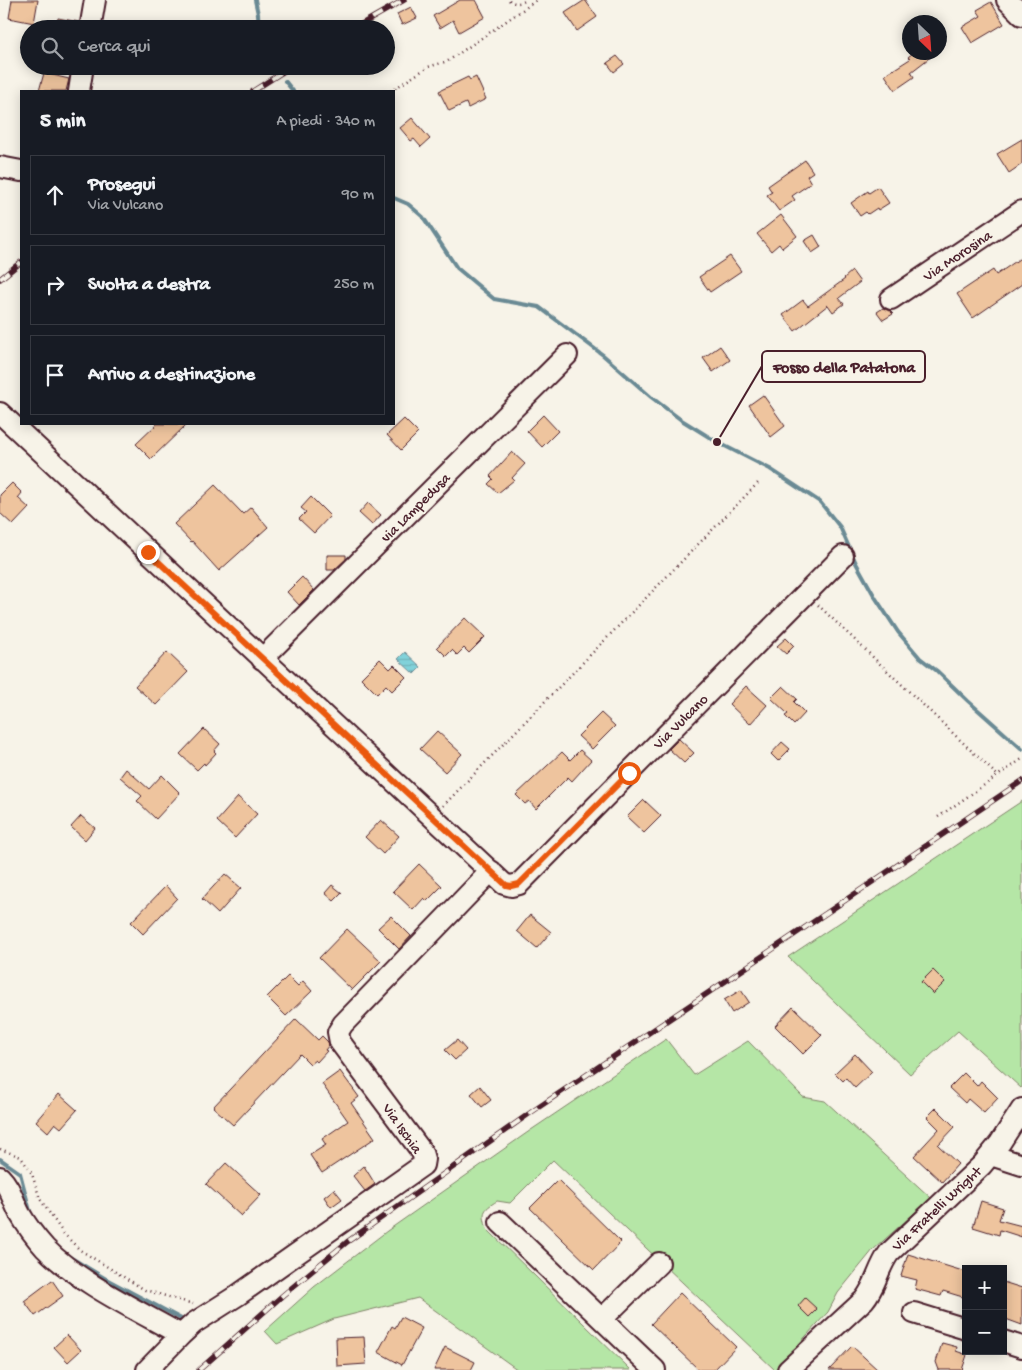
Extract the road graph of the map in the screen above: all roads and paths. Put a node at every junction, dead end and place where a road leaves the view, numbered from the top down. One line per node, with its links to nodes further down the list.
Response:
1 (95, 0): 7 (street)
2 (509, 0): 3 (path)
3 (527, 0)
4 (537, 0): 10 (path)
5 (1007, 0): 6 (street)
6 (1022, 16)
7 (92, 20)
8 (82, 75): 9 (street)
9 (79, 90)
10 (393, 90)
11 (0, 167): 12 (street)
12 (20, 171)
13 (1022, 211): 14 (street, Via Morosina)
14 (891, 299)
15 (567, 355): 20 (street, via Lampedusa)
16 (3, 422): 20 (street, Via Vulcano)
17 (758, 483): 23 (path)
18 (843, 556): 19 (street, Via Vulcano)
19 (806, 594): 22 (path); 25 (street, Via Vulcano)
20 (262, 659): 23 (street, Via Vulcano)
21 (1022, 759): 22 (path)
22 (998, 776): 24 (path)
23 (432, 817): 25 (street, Via Vulcano)
24 (938, 817)
25 (491, 871): 35 (street, Via Ischia)
26 (1022, 1109): 28 (street, Via Fratelli Wright)
27 (0, 1149): 35 (path)
28 (991, 1155): 29 (street); 41 (street, Via Fratelli Wright)
29 (1022, 1165)
30 (0, 1177): 35 (street)
31 (500, 1222): 34 (street)
32 (659, 1264): 34 (street)
33 (914, 1313): 36 (street)
34 (602, 1319): 40 (street)
35 (194, 1324): 39 (street, Via Ischia)
36 (962, 1328)
37 (1007, 1342): 38 (street)
38 (1022, 1347)
39 (147, 1370)
40 (655, 1370)
41 (788, 1370)

